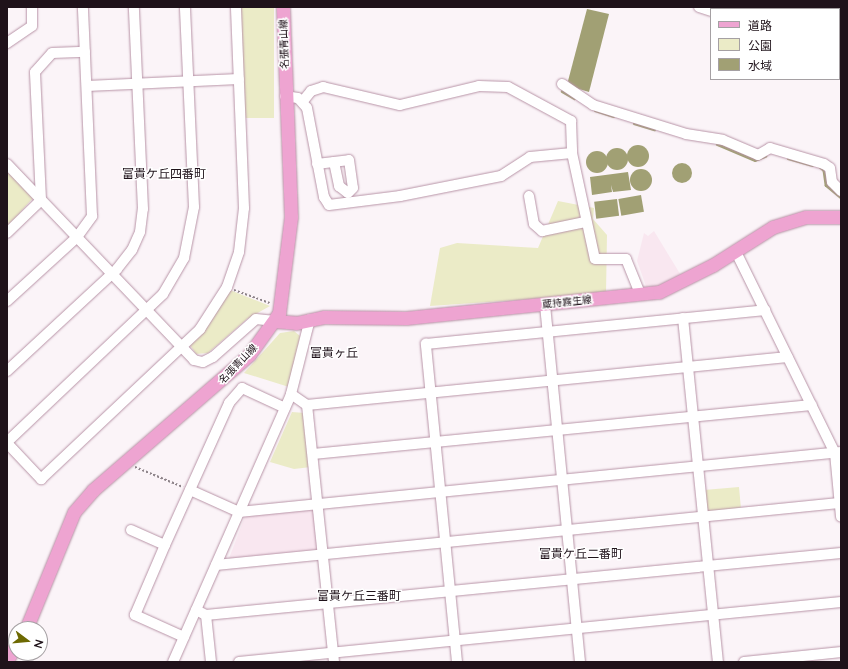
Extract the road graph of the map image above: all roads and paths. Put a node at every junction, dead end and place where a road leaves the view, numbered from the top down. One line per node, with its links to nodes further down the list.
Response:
1 (32, 7): 9 (street)
2 (84, 7): 10 (street)
3 (134, 7): 13 (street)
4 (185, 7): 12 (street)
5 (236, 7): 11 (street)
6 (283, 7): 16 (main road, 名張青山線)
7 (699, 7): 8 (street)
8 (710, 11)
9 (7, 43)
10 (85, 52): 15 (street); 25 (street)
11 (239, 80): 12 (street); 32 (street)
12 (188, 81): 13 (street); 37 (street)
13 (138, 84): 15 (street); 31 (street)
14 (562, 84): 22 (street)
15 (87, 86): 29 (street)
16 (285, 96): 17 (street); 41 (main road, 名張青山線)
17 (302, 101): 18 (street); 21 (street)
18 (572, 153): 24 (street); 27 (street)
19 (334, 162): 21 (street); 24 (street); 24 (street)
20 (7, 164): 25 (street)
21 (317, 164): 24 (street)
22 (841, 191)
23 (528, 196): 27 (street)
24 (349, 198)
25 (41, 200): 28 (street); 29 (street)
26 (841, 217): 30 (main road, 蔵持霧生線)
27 (585, 222): 33 (street)
28 (7, 233)
29 (77, 237): 31 (street); 34 (street)
30 (736, 252): 33 (main road, 蔵持霧生線); 38 (street)
31 (111, 274): 37 (street); 46 (street)
32 (227, 287): 35 (path); 43 (street)
33 (640, 294): 36 (main road, 蔵持霧生線)
34 (7, 302)
35 (274, 304)
36 (545, 305): 40 (main road, 蔵持霧生線); 42 (street)
37 (146, 310): 43 (street); 55 (street)
38 (765, 310): 39 (street); 44 (street)
39 (683, 318): 42 (street); 45 (street)
40 (310, 319): 41 (main road, 蔵持霧生線); 49 (street)
41 (275, 321): 43 (street); 59 (main road, 名張青山線)
42 (547, 332): 47 (street); 48 (street)
43 (181, 347): 55 (street)
44 (788, 357): 45 (street); 51 (street)
45 (688, 367): 47 (street); 53 (street)
46 (7, 372)
47 (553, 381): 48 (street); 54 (street)
48 (430, 393): 50 (street); 56 (street)
49 (291, 394): 50 (street); 52 (street)
50 (307, 405): 58 (street)
51 (812, 405): 53 (street); 57 (street)
52 (285, 408): 62 (street); 66 (street)
53 (693, 417): 54 (street); 60 (street)
54 (557, 430): 56 (street); 61 (street)
55 (7, 442)
56 (436, 442): 58 (street); 63 (street)
57 (838, 452): 60 (street); 64 (street)
58 (313, 454): 65 (street)
59 (125, 463): 62 (path); 84 (main road, 名張青山線)
60 (698, 466): 61 (street); 67 (street)
61 (562, 480): 63 (street); 70 (street)
62 (190, 490): 66 (street); 72 (street)
63 (440, 492): 65 (street); 71 (street)
64 (839, 503): 67 (street); 68 (street)
65 (318, 504): 66 (street); 74 (street)
66 (239, 512): 75 (street)
67 (703, 516): 70 (street); 76 (street)
68 (841, 517)
69 (131, 530): 72 (street)
70 (568, 530): 71 (street); 77 (street)
71 (445, 542): 74 (street); 78 (street)
72 (165, 545): 86 (street)
73 (841, 553): 76 (street)
74 (323, 554): 75 (street); 80 (street)
75 (216, 565): 81 (street)
76 (708, 566): 77 (street); 82 (street)
77 (572, 579): 78 (street); 85 (street)
78 (451, 591): 80 (street); 87 (street)
79 (841, 602): 82 (street)
80 (329, 604): 83 (street); 89 (street)
81 (196, 610): 83 (street); 86 (street)
82 (712, 614): 85 (street); 95 (street)
83 (206, 615): 91 (street)
84 (29, 621)
85 (577, 628): 87 (street); 94 (street)
86 (184, 637): 90 (street)
87 (455, 640): 89 (street); 93 (street)
88 (841, 652): 96 (street)
89 (334, 657): 92 (street)
90 (173, 662)
91 (211, 662)
92 (240, 662)
93 (457, 662)
94 (580, 662)
95 (718, 662)
96 (744, 662)

